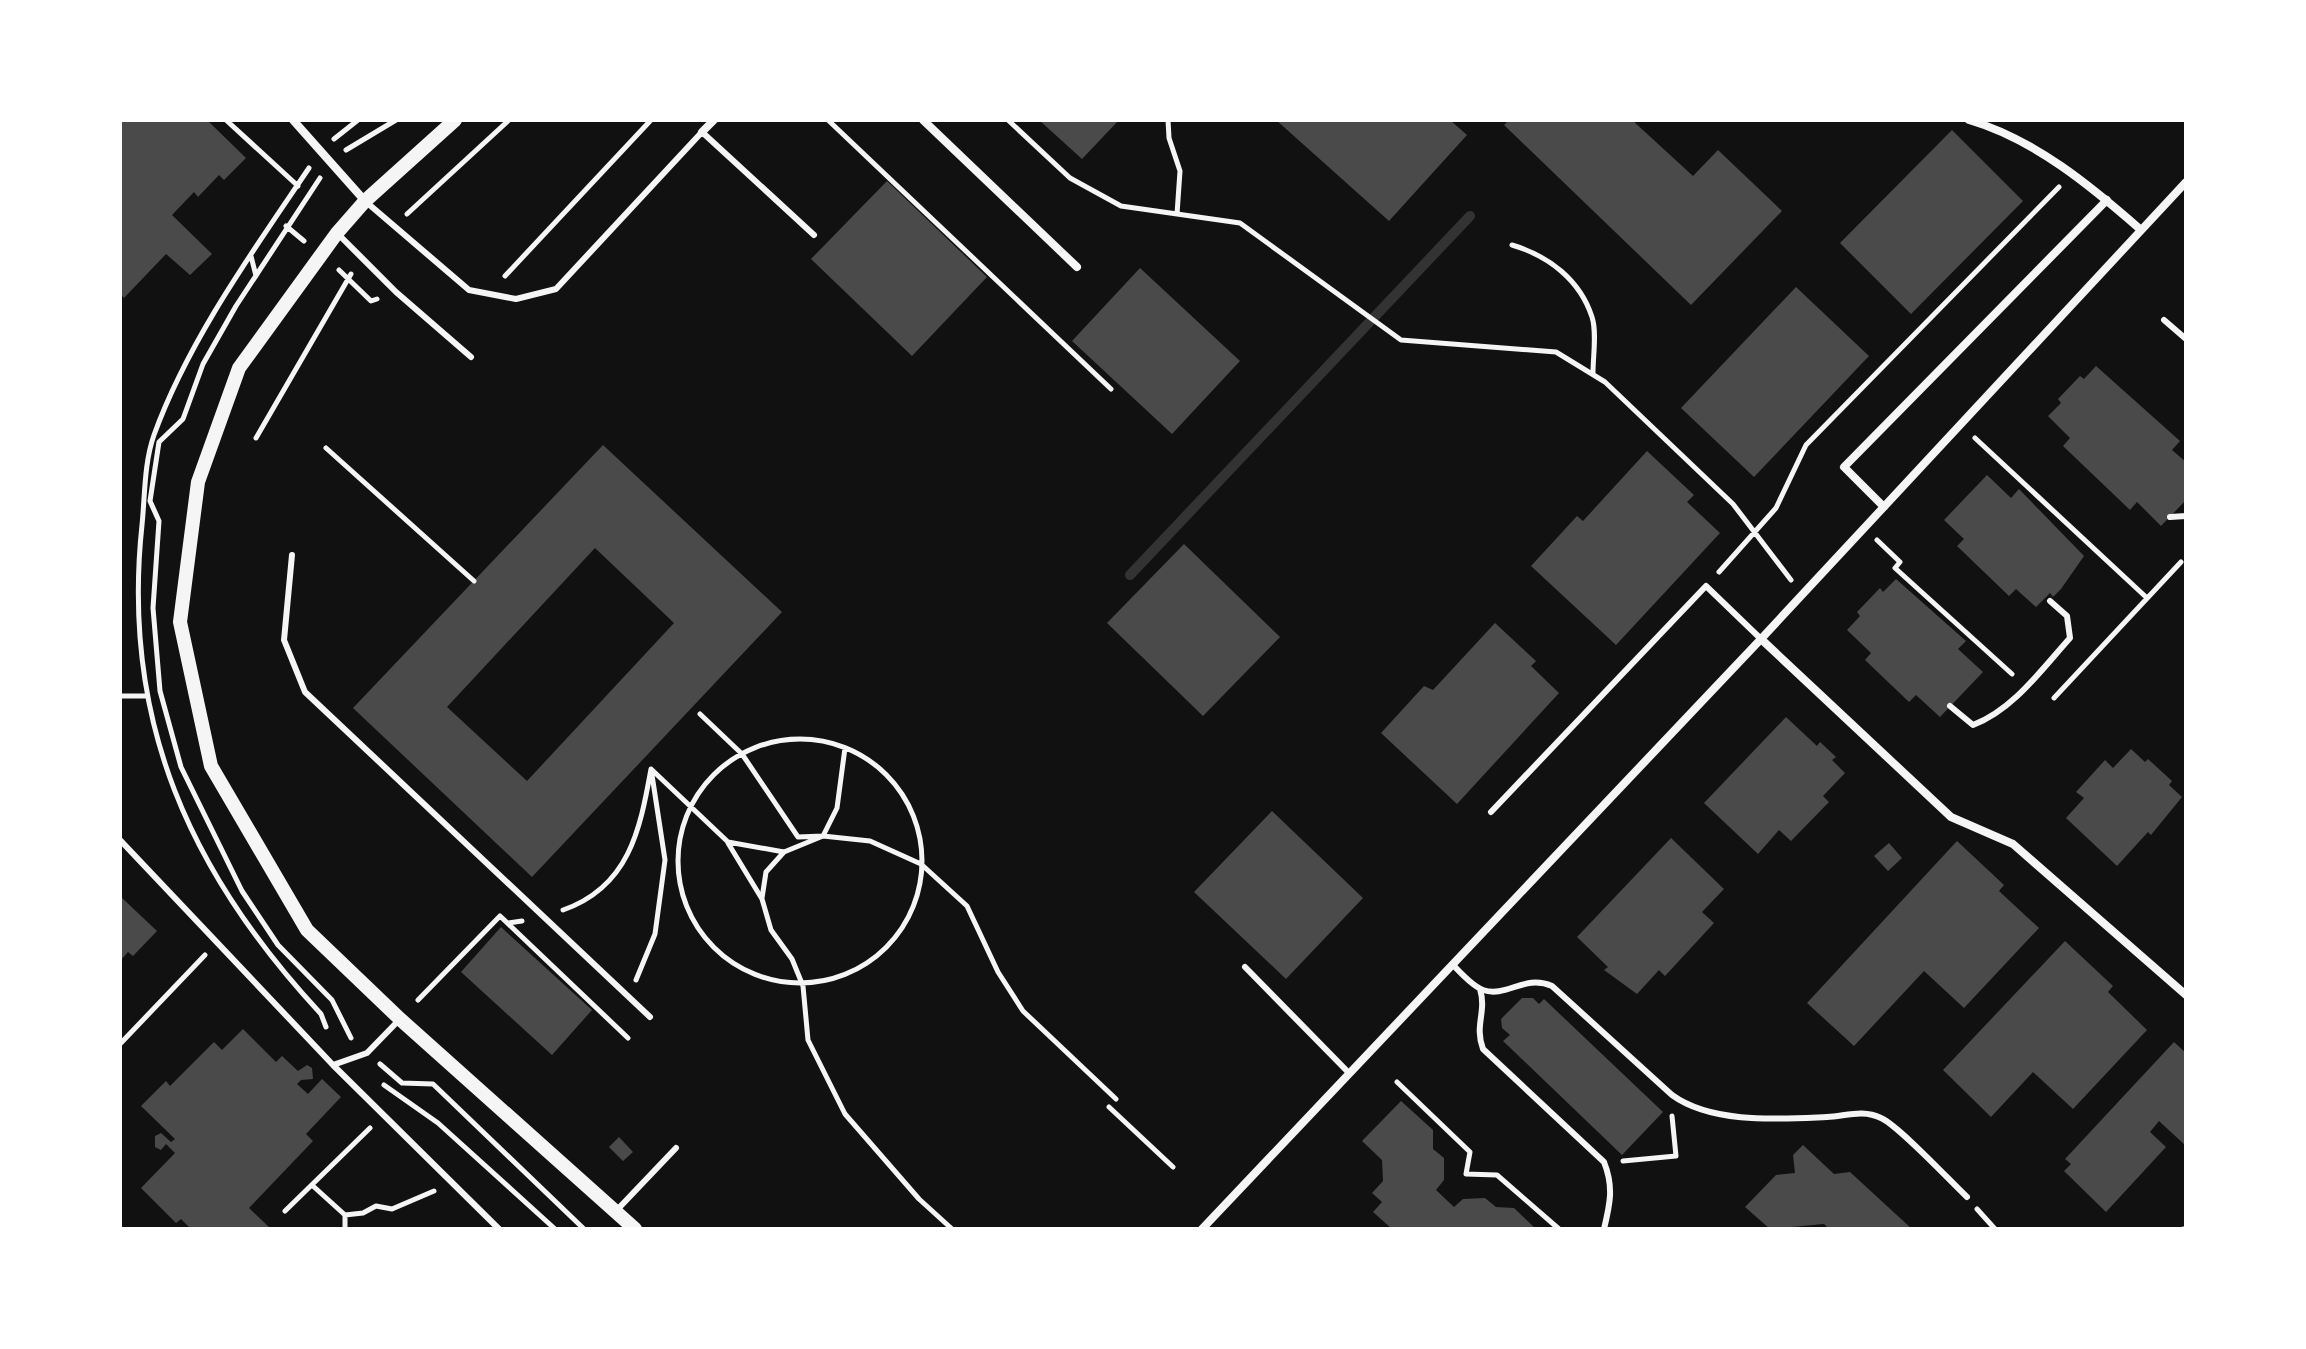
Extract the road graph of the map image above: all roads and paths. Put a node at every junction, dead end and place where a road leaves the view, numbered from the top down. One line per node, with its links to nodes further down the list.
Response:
1 (226, 120): 16 (path)
2 (293, 120): 13 (street)
3 (358, 120): 13 (path)
4 (455, 120): 18 (street)
5 (651, 120): 28 (path)
6 (714, 120): 12 (street)
7 (828, 120): 34 (path)
8 (923, 120): 27 (street)
9 (1008, 120): 20 (path)
10 (1168, 120): 20 (path)
11 (1969, 120): 14 (street)
12 (702, 132): 18 (lane); 24 (lane)
13 (320, 153): 16 (path); 18 (street)
14 (2071, 174): 17 (street); 41 (path)
15 (2186, 182): 22 (street)
16 (298, 186): 26 (path)
17 (2107, 200): 22 (street); 37 (street)
18 (365, 201): 23 (street)
19 (410, 210): 21 (path)
20 (1177, 214): 33 (path)
21 (422, 221)
22 (2141, 230): 35 (street)
23 (337, 233): 32 (lane); 77 (street)
24 (814, 235)
25 (1512, 245): 33 (path)
26 (251, 255): 29 (path); 52 (path)
27 (1077, 267)
28 (492, 275)
29 (256, 276)
30 (2164, 320): 31 (lane)
31 (2186, 339)
32 (471, 357)
33 (1593, 374): 41 (path)
34 (1111, 389)
35 (1961, 425): 37 (street); 47 (path)
36 (326, 448): 44 (path)
37 (1884, 507): 40 (street)
38 (2186, 516): 39 (lane)
39 (2170, 517)
40 (1864, 529): 46 (street); 50 (path)
41 (1755, 533): 45 (path); 46 (path)
42 (292, 555): 67 (lane)
43 (2181, 562): 47 (path)
44 (474, 581)
45 (1706, 586): 49 (lane); 60 (lane)
46 (1803, 594): 49 (street)
47 (2147, 598): 53 (path)
48 (2050, 601): 50 (lane)
49 (1761, 639): 70 (street); 74 (street)
50 (2026, 687): 54 (lane)
51 (120, 696): 52 (path)
52 (145, 696): 80 (path)
53 (2054, 698)
54 (1950, 706)
55 (700, 714): 57 (path)
56 (845, 747): 57 (path); 61 (path); 65 (path)
57 (742, 754): 59 (path); 61 (path)
58 (651, 769): 59 (path); 67 (path); 76 (path)
59 (690, 809): 63 (path); 72 (path)
60 (1491, 812)
61 (823, 836): 64 (path); 65 (path)
62 (120, 840): 69 (lane)
63 (728, 842): 64 (path); 66 (path)
64 (784, 852): 66 (path)
65 (921, 864): 72 (path); 84 (path)
66 (762, 899): 72 (path)
67 (543, 917): 68 (path); 76 (lane)
68 (508, 923): 75 (path); 78 (path)
69 (219, 941): 79 (path); 81 (lane)
70 (1453, 965): 73 (lane); 82 (street)
71 (1245, 967): 82 (lane)
72 (803, 986): 101 (path)
73 (1480, 989): 85 (lane); 90 (lane)
74 (2186, 995)
75 (418, 1000)
76 (650, 1017)
77 (400, 1019): 80 (lane); 95 (street)
78 (628, 1038)
79 (120, 1044)
80 (347, 1061): 81 (lane); 99 (path)
81 (333, 1065): 87 (lane)
82 (1348, 1072): 102 (street)
83 (1397, 1082): 103 (path)
84 (1116, 1099)
85 (1678, 1100): 90 (path); 93 (lane)
86 (1109, 1107): 89 (path)
87 (383, 1114): 91 (path); 98 (lane)
88 (676, 1148): 95 (lane)
89 (1173, 1167)
90 (1606, 1168): 104 (lane)
91 (313, 1186): 94 (path); 96 (path)
92 (433, 1192): 96 (path)
93 (1967, 1197)
94 (285, 1211)
95 (616, 1211): 100 (street)
96 (345, 1215): 97 (path)
97 (345, 1229)
98 (499, 1229)
99 (555, 1229)
100 (635, 1229)
101 (952, 1229)
102 (1202, 1229)
103 (1559, 1229)
104 (1604, 1229)

